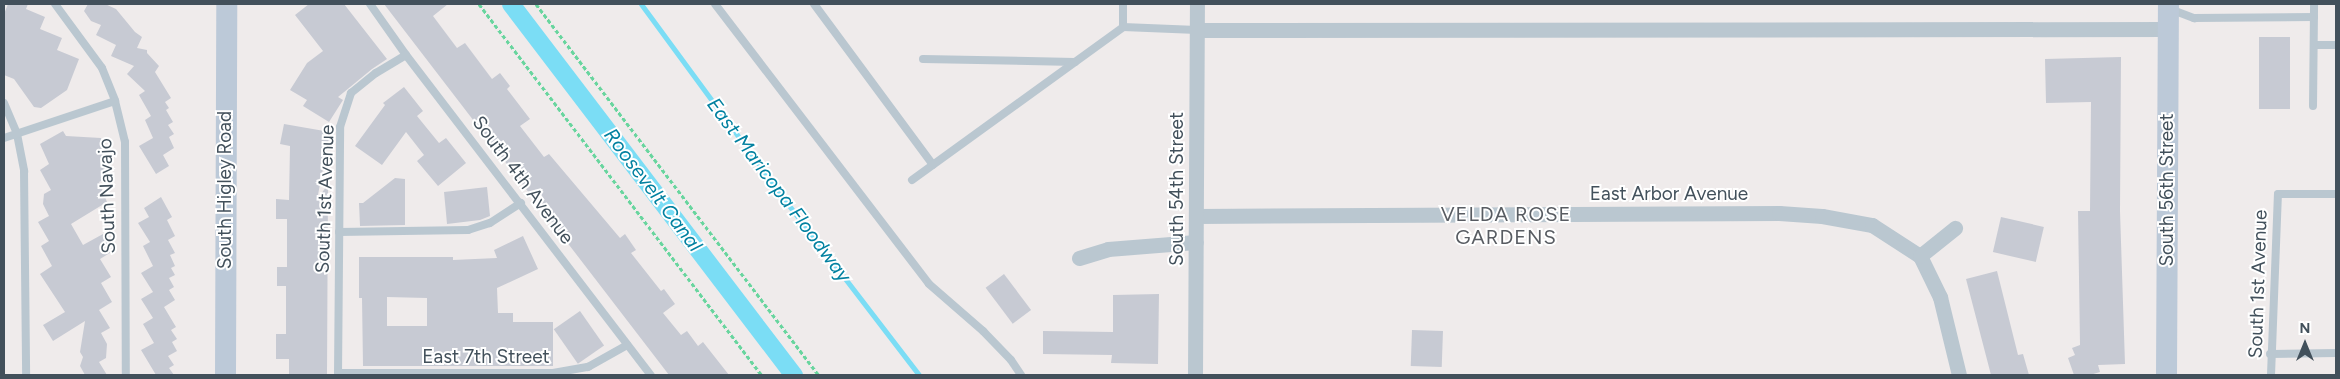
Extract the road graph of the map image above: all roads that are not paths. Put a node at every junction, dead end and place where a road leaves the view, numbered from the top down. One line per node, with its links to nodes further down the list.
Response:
1 (55, 4): 18 (lane, South Navajo)
2 (226, 4): 39 (main road, South Higley Road)
3 (370, 4): 15 (lane, South 4th Avenue)
4 (715, 4): 41 (lane)
5 (814, 4): 23 (lane)
6 (1124, 4): 11 (lane)
7 (1197, 4): 12 (street, South 54th Street)
8 (2314, 4): 10 (lane)
9 (2171, 11): 10 (lane); 12 (street); 44 (main road, South 56th Street)
10 (2314, 17): 13 (lane)
11 (1123, 28): 12 (lane); 17 (lane)
12 (1197, 30): 27 (street, South 54th Street)
13 (2314, 45): 14 (lane); 20 (lane)
14 (2336, 45)
15 (406, 55): 26 (lane, South 4th Avenue); 29 (lane, South 1st Avenue)
16 (923, 59): 17 (lane)
17 (1075, 62): 23 (lane)
18 (115, 101): 21 (lane); 38 (lane, South Navajo)
19 (4, 103): 21 (lane)
20 (2313, 106)
21 (17, 134): 22 (lane); 37 (lane)
22 (4, 138)
23 (932, 165): 24 (lane)
24 (912, 180)
25 (2336, 194): 35 (lane, South 1st Avenue)
26 (521, 203): 29 (lane); 33 (lane, South 4th Avenue)
27 (1197, 216): 30 (street, South 54th Street); 31 (street, East Arbor Avenue)
28 (1955, 228): 31 (street)
29 (339, 232): 36 (lane, South 1st Avenue)
30 (1196, 242): 32 (street); 42 (street, South 54th Street)
31 (1920, 256): 43 (street)
32 (1079, 258)
33 (627, 345): 36 (lane, East 7th Street); 40 (lane, South 4th Avenue)
34 (2336, 353): 35 (lane)
35 (2270, 354): 45 (lane, South 1st Avenue)
36 (338, 374)
37 (26, 375)
38 (126, 375)
39 (225, 375)
40 (651, 375)
41 (1021, 375)
42 (1196, 375)
43 (1960, 375)
44 (2166, 375)
45 (2271, 375)

